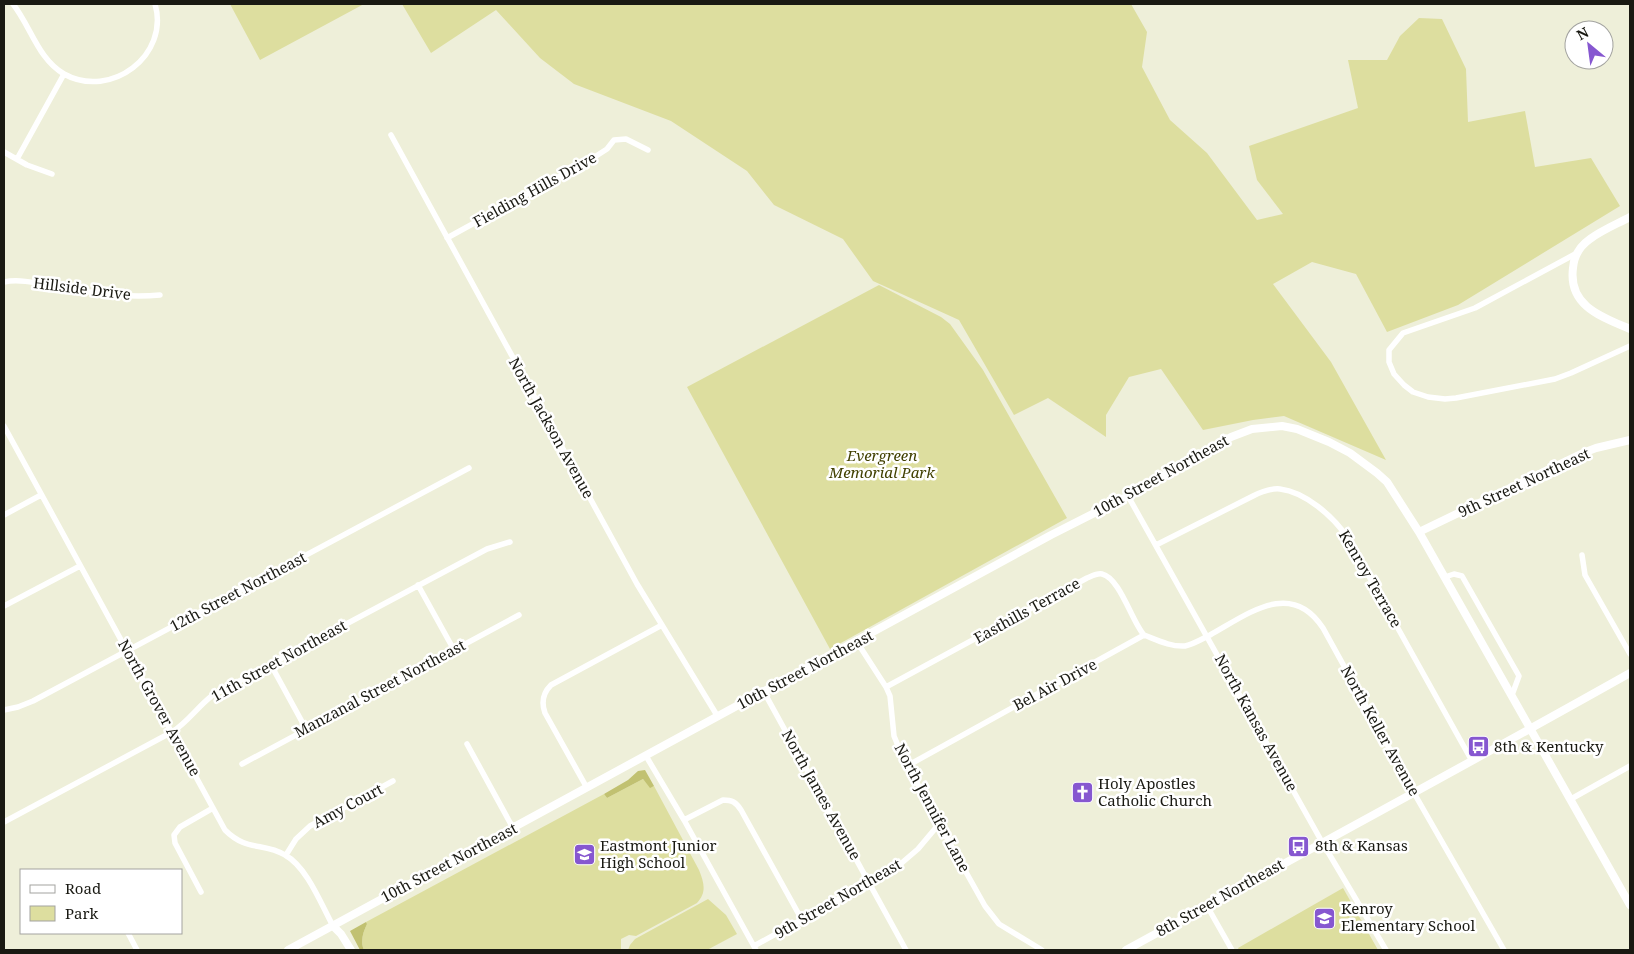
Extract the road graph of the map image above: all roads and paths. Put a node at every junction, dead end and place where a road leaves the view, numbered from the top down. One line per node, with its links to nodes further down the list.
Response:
1 (13, 4): 3 (street)
2 (155, 4): 3 (street)
3 (64, 74): 7 (street)
4 (391, 135): 10 (street, North Jackson Avenue)
5 (648, 150): 10 (street, Fielding Hills Drive)
6 (4, 152): 7 (street)
7 (17, 159): 8 (street)
8 (52, 174)
9 (1630, 217): 11 (main road)
10 (447, 238): 31 (street, North Jackson Avenue)
11 (1577, 253): 14 (main road); 15 (street)
12 (4, 282): 13 (street, Hillside Drive)
13 (160, 295)
14 (1630, 330)
15 (1630, 346)
16 (4, 426): 19 (street, North Grover Avenue)
17 (1630, 440): 22 (main road, 9th Street Northeast)
18 (469, 468): 35 (street, 12th Street Northeast)
19 (41, 495): 21 (street); 26 (street, North Grover Avenue)
20 (1128, 496): 22 (main road, 10th Street Northeast); 24 (street, North Kansas Avenue); 34 (main road, 10th Street Northeast)
21 (4, 515)
22 (1419, 532): 27 (main road, 10th Street Northeast)
23 (510, 542): 28 (street, 11th Street Northeast)
24 (1156, 545): 33 (street, North Kansas Avenue); 50 (street, Kenroy Terrace)
25 (1582, 555): 37 (street)
26 (80, 566): 29 (street); 35 (street, North Grover Avenue)
27 (1445, 578): 42 (main road, 10th Street Northeast); 42 (street)
28 (418, 585): 36 (street); 38 (street, 11th Street Northeast)
29 (4, 606)
30 (519, 615): 36 (street, Manzanal Street Northeast)
31 (662, 625): 44 (street, North Jackson Avenue); 55 (street)
32 (1144, 635): 33 (street); 40 (street, Easthills Terrace); 52 (street, Bel Air Drive)
33 (1207, 636): 56 (street, North Keller Avenue); 63 (street, North Kansas Avenue)
34 (857, 642): 40 (street, North Jennifer Lane); 41 (main road, 10th Street Northeast)
35 (127, 650): 43 (street, 12th Street Northeast); 47 (street, North Grover Avenue)
36 (454, 650): 45 (street, Manzanal Street Northeast)
37 (1630, 654)
38 (271, 664): 45 (street); 47 (street, 11th Street Northeast)
39 (1630, 673): 46 (main road, 8th Street Northeast)
40 (886, 687): 52 (street, North Jennifer Lane)
41 (764, 692): 44 (main road, 10th Street Northeast); 65 (street, North James Avenue)
42 (1512, 694): 46 (main road, 10th Street Northeast)
43 (4, 710)
44 (718, 717): 49 (main road, 10th Street Northeast)
45 (306, 729): 51 (street, Manzanal Street Northeast)
46 (1531, 729): 50 (main road, 8th Street Northeast); 57 (main road, 10th Street Northeast)
47 (172, 732): 58 (street, North Grover Avenue); 60 (street, 11th Street Northeast)
48 (468, 744): 62 (street)
49 (646, 756): 55 (main road, 10th Street Northeast); 59 (street)
50 (1472, 761): 56 (main road, 8th Street Northeast)
51 (242, 764)
52 (908, 766): 61 (street, North Jennifer Lane)
53 (1630, 766): 57 (street)
54 (393, 781): 64 (street, Amy Court)
55 (587, 788): 62 (main road, 10th Street Northeast)
56 (1414, 793): 63 (main road, 8th Street Northeast); 82 (street, North Keller Avenue)
57 (1570, 799): 67 (main road, 10th Street Northeast)
58 (213, 808): 64 (street, North Grover Avenue); 66 (street)
59 (684, 820): 69 (street); 73 (street)
60 (4, 822)
61 (939, 824): 65 (street, 9th Street Northeast); 78 (street, North Jennifer Lane)
62 (513, 828): 70 (main road, 10th Street Northeast)
63 (1322, 842): 68 (main road, 8th Street Northeast); 81 (street, North Kansas Avenue)
64 (286, 855): 70 (street, North Grover Avenue)
65 (870, 884): 69 (street, 9th Street Northeast); 77 (street, North James Avenue)
66 (201, 892)
67 (1630, 905)
68 (1207, 906): 72 (main road, 8th Street Northeast); 80 (street)
69 (802, 920): 73 (street, 9th Street Northeast)
70 (333, 926): 75 (main road, 10th Street Northeast); 76 (main road, North Grover Avenue)
71 (129, 934): 74 (street)
72 (1139, 947): 79 (main road, 8th Street Northeast)
73 (755, 948)
74 (138, 950)
75 (288, 950)
76 (351, 950)
77 (906, 950)
78 (1042, 950)
79 (1126, 950)
80 (1232, 950)
81 (1386, 950)
82 (1504, 950)

